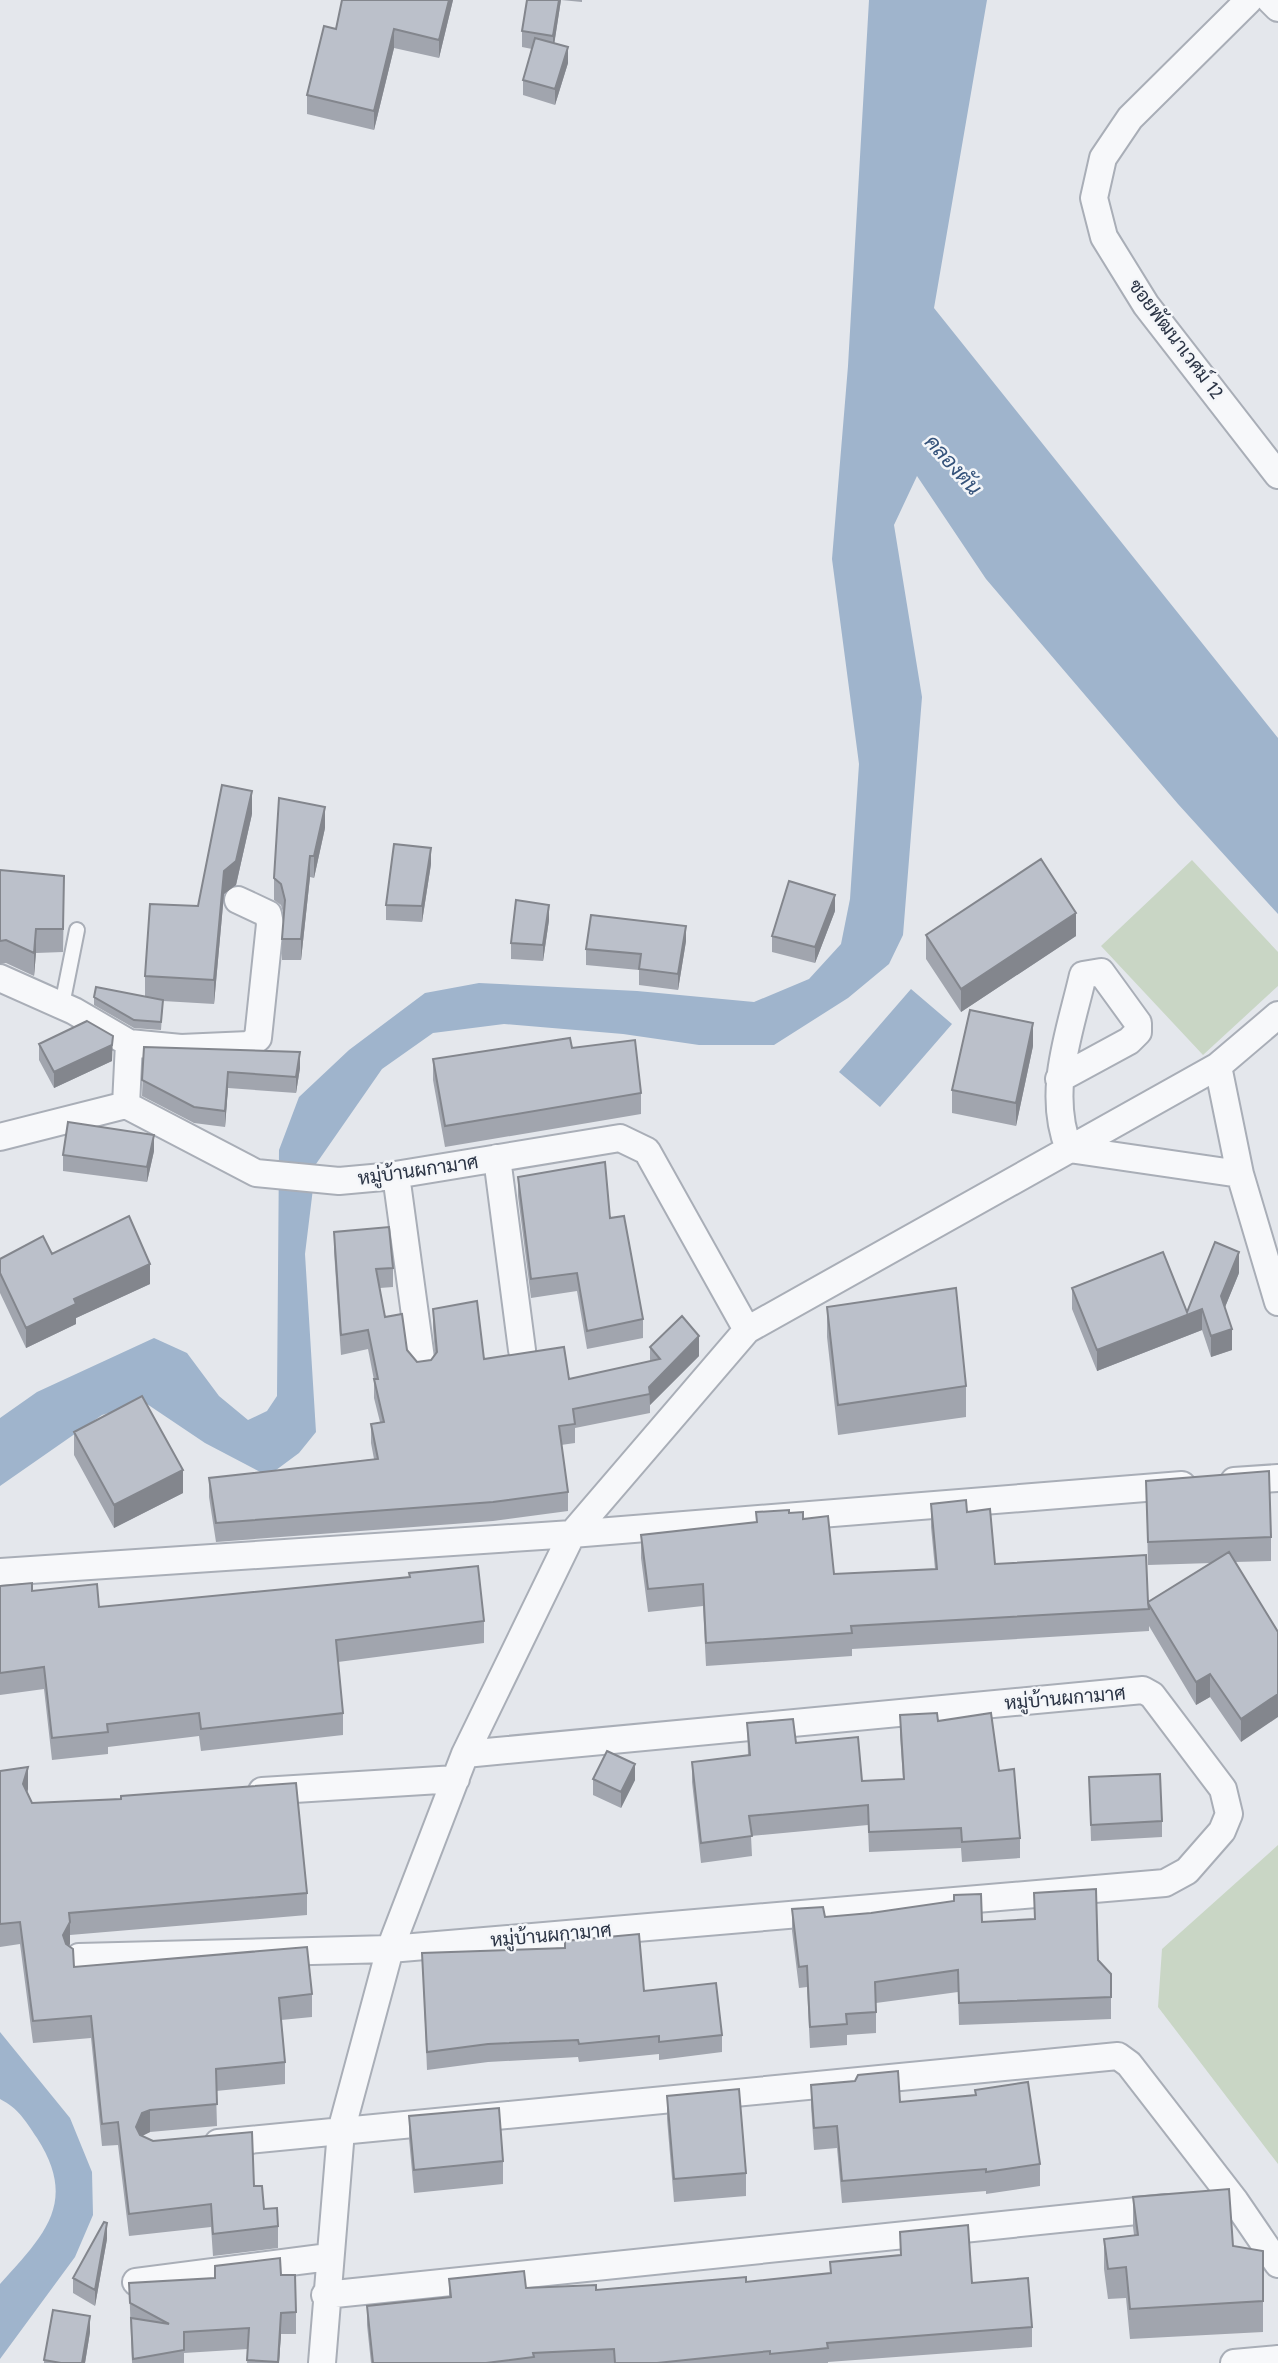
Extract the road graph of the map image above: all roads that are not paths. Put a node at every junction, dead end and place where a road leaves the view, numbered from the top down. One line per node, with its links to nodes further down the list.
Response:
1 (1249, 0): 4 (street, ซอยพัฒนาเวศม์ 12)
2 (1270, 0): 3 (street)
3 (1278, 8)
4 (1278, 475)
5 (239, 900): 10 (street)
6 (77, 929): 8 (lane)
7 (0, 978): 8 (street)
8 (62, 1005): 10 (street)
9 (1278, 1015): 11 (street)
10 (129, 1043): 13 (street)
11 (1218, 1066): 15 (street); 17 (street)
12 (1059, 1079): 15 (street)
13 (126, 1105): 14 (street); 18 (street, หมู่บ้านผกามาศ)
14 (0, 1137)
15 (1069, 1149): 17 (street); 20 (street)
16 (497, 1158): 18 (street, หมู่บ้านผกามาศ); 20 (street, หมู่บ้านผกามาศ); 21 (street)
17 (1240, 1174): 19 (street)
18 (396, 1175): 22 (street)
19 (1278, 1302)
20 (747, 1330): 24 (street)
21 (522, 1350)
22 (422, 1366)
23 (1278, 1478): 24 (street)
24 (572, 1534): 25 (street); 26 (street)
25 (0, 1572)
26 (465, 1754): 27 (street); 29 (street, หมู่บ้านผกามาศ)
27 (456, 1779): 28 (street); 29 (street)
28 (233, 1793)
29 (390, 1949): 30 (street); 31 (street)
30 (79, 1957)
31 (341, 2131): 32 (street); 33 (street); 34 (street)
32 (193, 2145)
33 (1235, 2201): 35 (street); 37 (street)
34 (329, 2256): 36 (street); 37 (street)
35 (1278, 2264)
36 (136, 2282)
37 (325, 2295): 39 (street)
38 (1278, 2359): 40 (street)
39 (322, 2363)
40 (1234, 2363)

